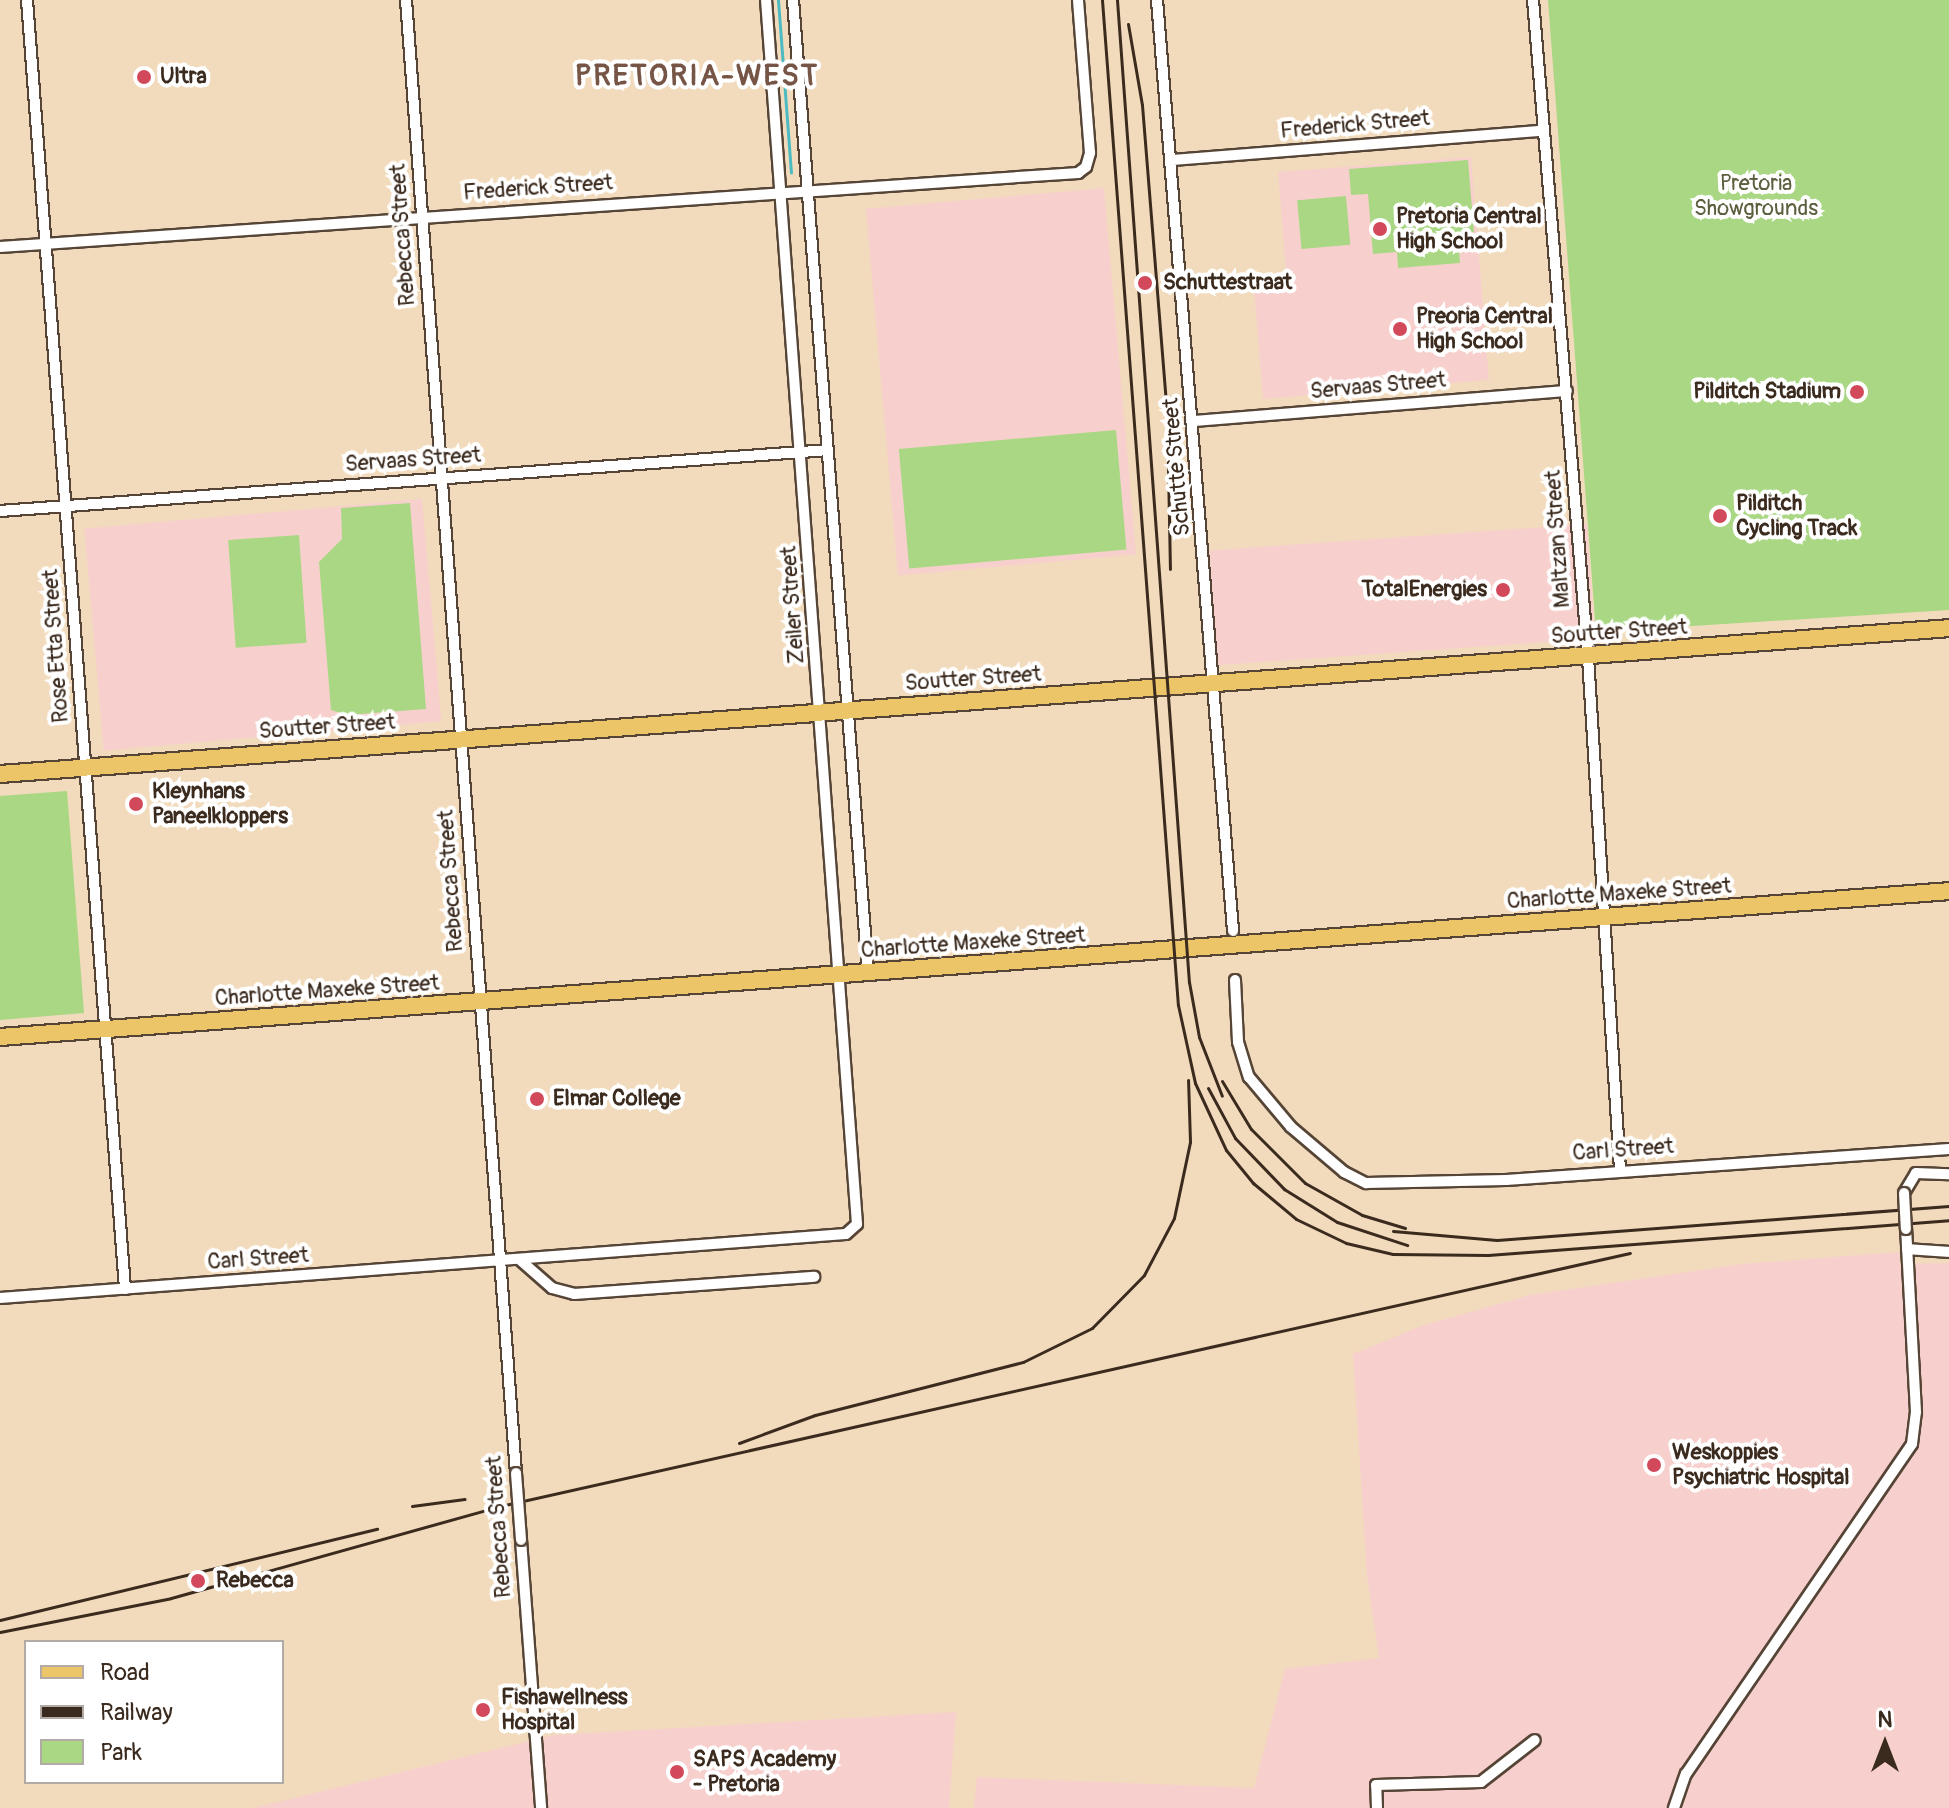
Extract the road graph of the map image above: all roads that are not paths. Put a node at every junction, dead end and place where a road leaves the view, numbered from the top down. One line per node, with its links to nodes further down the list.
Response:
1 (27, 0): 13 (street, Rose Etta Street)
2 (406, 0): 12 (street, Rebecca Street)
3 (766, 0): 10 (street, Zeiler Street)
4 (793, 0): 11 (street, Zeiler Street)
5 (1078, 0): 11 (street, Frederick Street)
6 (1157, 0): 9 (street, Schutte Street)
7 (1533, 0): 8 (street, Maltzan Street)
8 (1543, 131): 9 (street, Frederick Street); 15 (street, Maltzan Street)
9 (1171, 160): 16 (street, Schutte Street)
10 (782, 192): 11 (street, Frederick Street); 12 (street, Frederick Street); 18 (street, Zeiler Street)
11 (808, 192): 17 (street, Zeiler Street)
12 (421, 215): 13 (street, Frederick Street); 19 (street, Rebecca Street)
13 (45, 244): 14 (street, Frederick Street); 20 (street, Rose Etta Street)
14 (0, 247)
15 (1567, 391): 16 (street, Servaas Street); 23 (street, Maltzan Street)
16 (1193, 421): 24 (street, Schutte Street)
17 (828, 450): 18 (street, Servaas Street); 25 (street, Zeiler Street)
18 (802, 453): 19 (street, Servaas Street); 26 (street, Zeiler Street)
19 (441, 478): 20 (street, Servaas Street); 27 (street, Rebecca Street)
20 (67, 505): 21 (street, Servaas Street); 28 (street, Rose Etta Street)
21 (0, 511)
22 (1949, 628): 23 (main road, Soutter Street)
23 (1588, 657): 24 (main road, Soutter Street); 31 (street, Maltzan Street)
24 (1215, 682): 25 (main road, Soutter Street); 32 (street, Schutte Street)
25 (847, 711): 26 (main road, Soutter Street); 33 (street, Zeiler Street)
26 (821, 712): 27 (main road, Soutter Street); 34 (street, Zeiler Street)
27 (460, 739): 28 (main road, Soutter Street); 36 (street, Rebecca Street)
28 (85, 767): 29 (main road, Soutter Street); 37 (street, Rose Etta Street)
29 (0, 774)
30 (1949, 891): 31 (main road, Charlotte Maxeke Street)
31 (1604, 917): 33 (main road, Charlotte Maxeke Street); 40 (street, Maltzan Street)
32 (1233, 931)
33 (868, 972): 34 (main road, Charlotte Maxeke Street)
34 (841, 974): 36 (main road, Charlotte Maxeke Street); 42 (street, Zeiler Street)
35 (1235, 980): 40 (street, Carl Street)
36 (480, 1002): 37 (main road, Charlotte Maxeke Street); 46 (street, Rebecca Street)
37 (105, 1030): 38 (main road, Charlotte Maxeke Street); 48 (street, Rose Etta Street)
38 (0, 1037)
39 (1949, 1149): 40 (street, Carl Street)
40 (1620, 1170)
41 (1949, 1174): 43 (street, bridge)
42 (857, 1208): 45 (street, Carl Street)
43 (1907, 1249): 44 (street); 53 (street)
44 (1949, 1252)
45 (519, 1259): 46 (street, Carl Street); 47 (street)
46 (499, 1260): 48 (street, Carl Street); 51 (street, Rebecca Street, bridge)
47 (814, 1277)
48 (125, 1289): 49 (street, Carl Street)
49 (0, 1298)
50 (1535, 1740): 52 (street)
51 (541, 1808)
52 (1377, 1808)
53 (1674, 1808)

